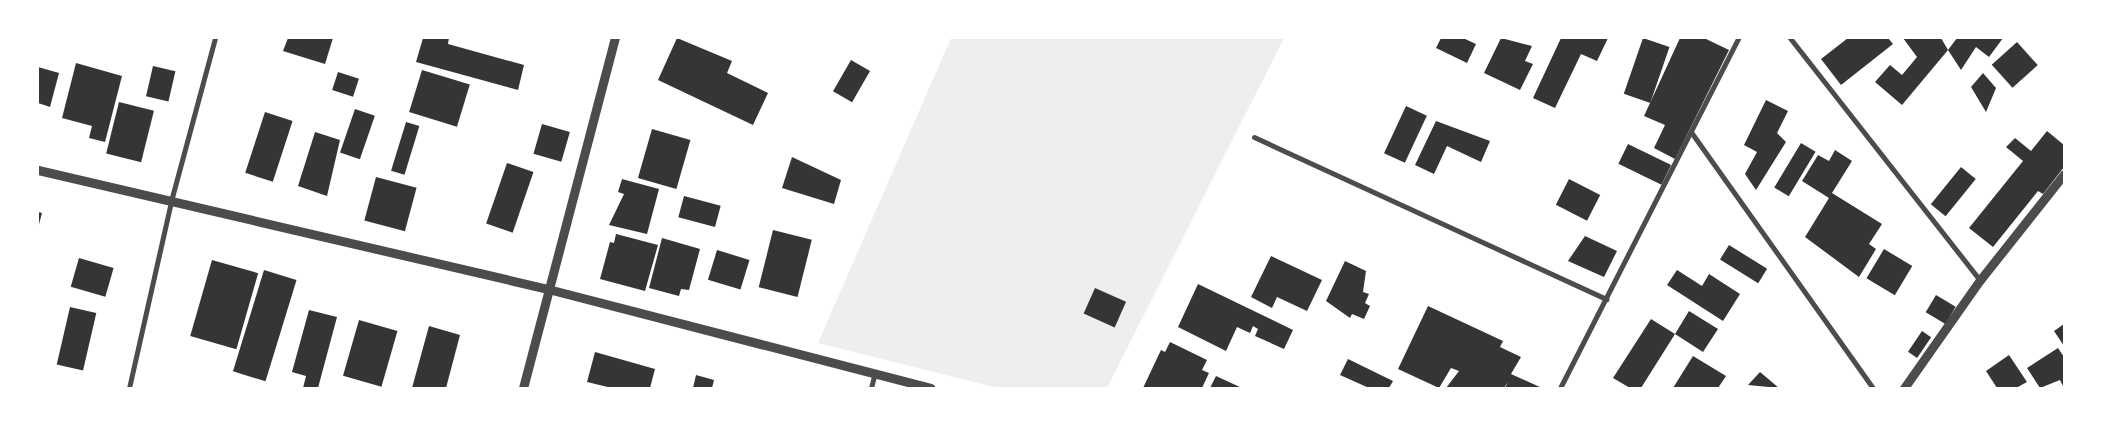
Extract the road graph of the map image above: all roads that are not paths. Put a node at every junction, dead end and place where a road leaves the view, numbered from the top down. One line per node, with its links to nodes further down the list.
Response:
1 (215, 38): 9 (street)
2 (615, 38): 11 (street)
3 (1738, 38): 5 (street)
4 (1790, 38): 10 (street)
5 (1691, 132): 12 (street); 19 (street)
6 (1254, 137): 12 (street)
7 (38, 170): 9 (street)
8 (2064, 174): 10 (street)
9 (171, 201): 11 (street); 14 (street)
10 (1980, 280): 20 (street)
11 (548, 289): 13 (street); 15 (street)
12 (1607, 299): 18 (street)
13 (875, 372): 16 (street); 17 (street)
14 (129, 388)
15 (523, 388)
16 (871, 388)
17 (930, 388)
18 (1560, 388)
19 (1873, 388)
20 (1904, 388)

